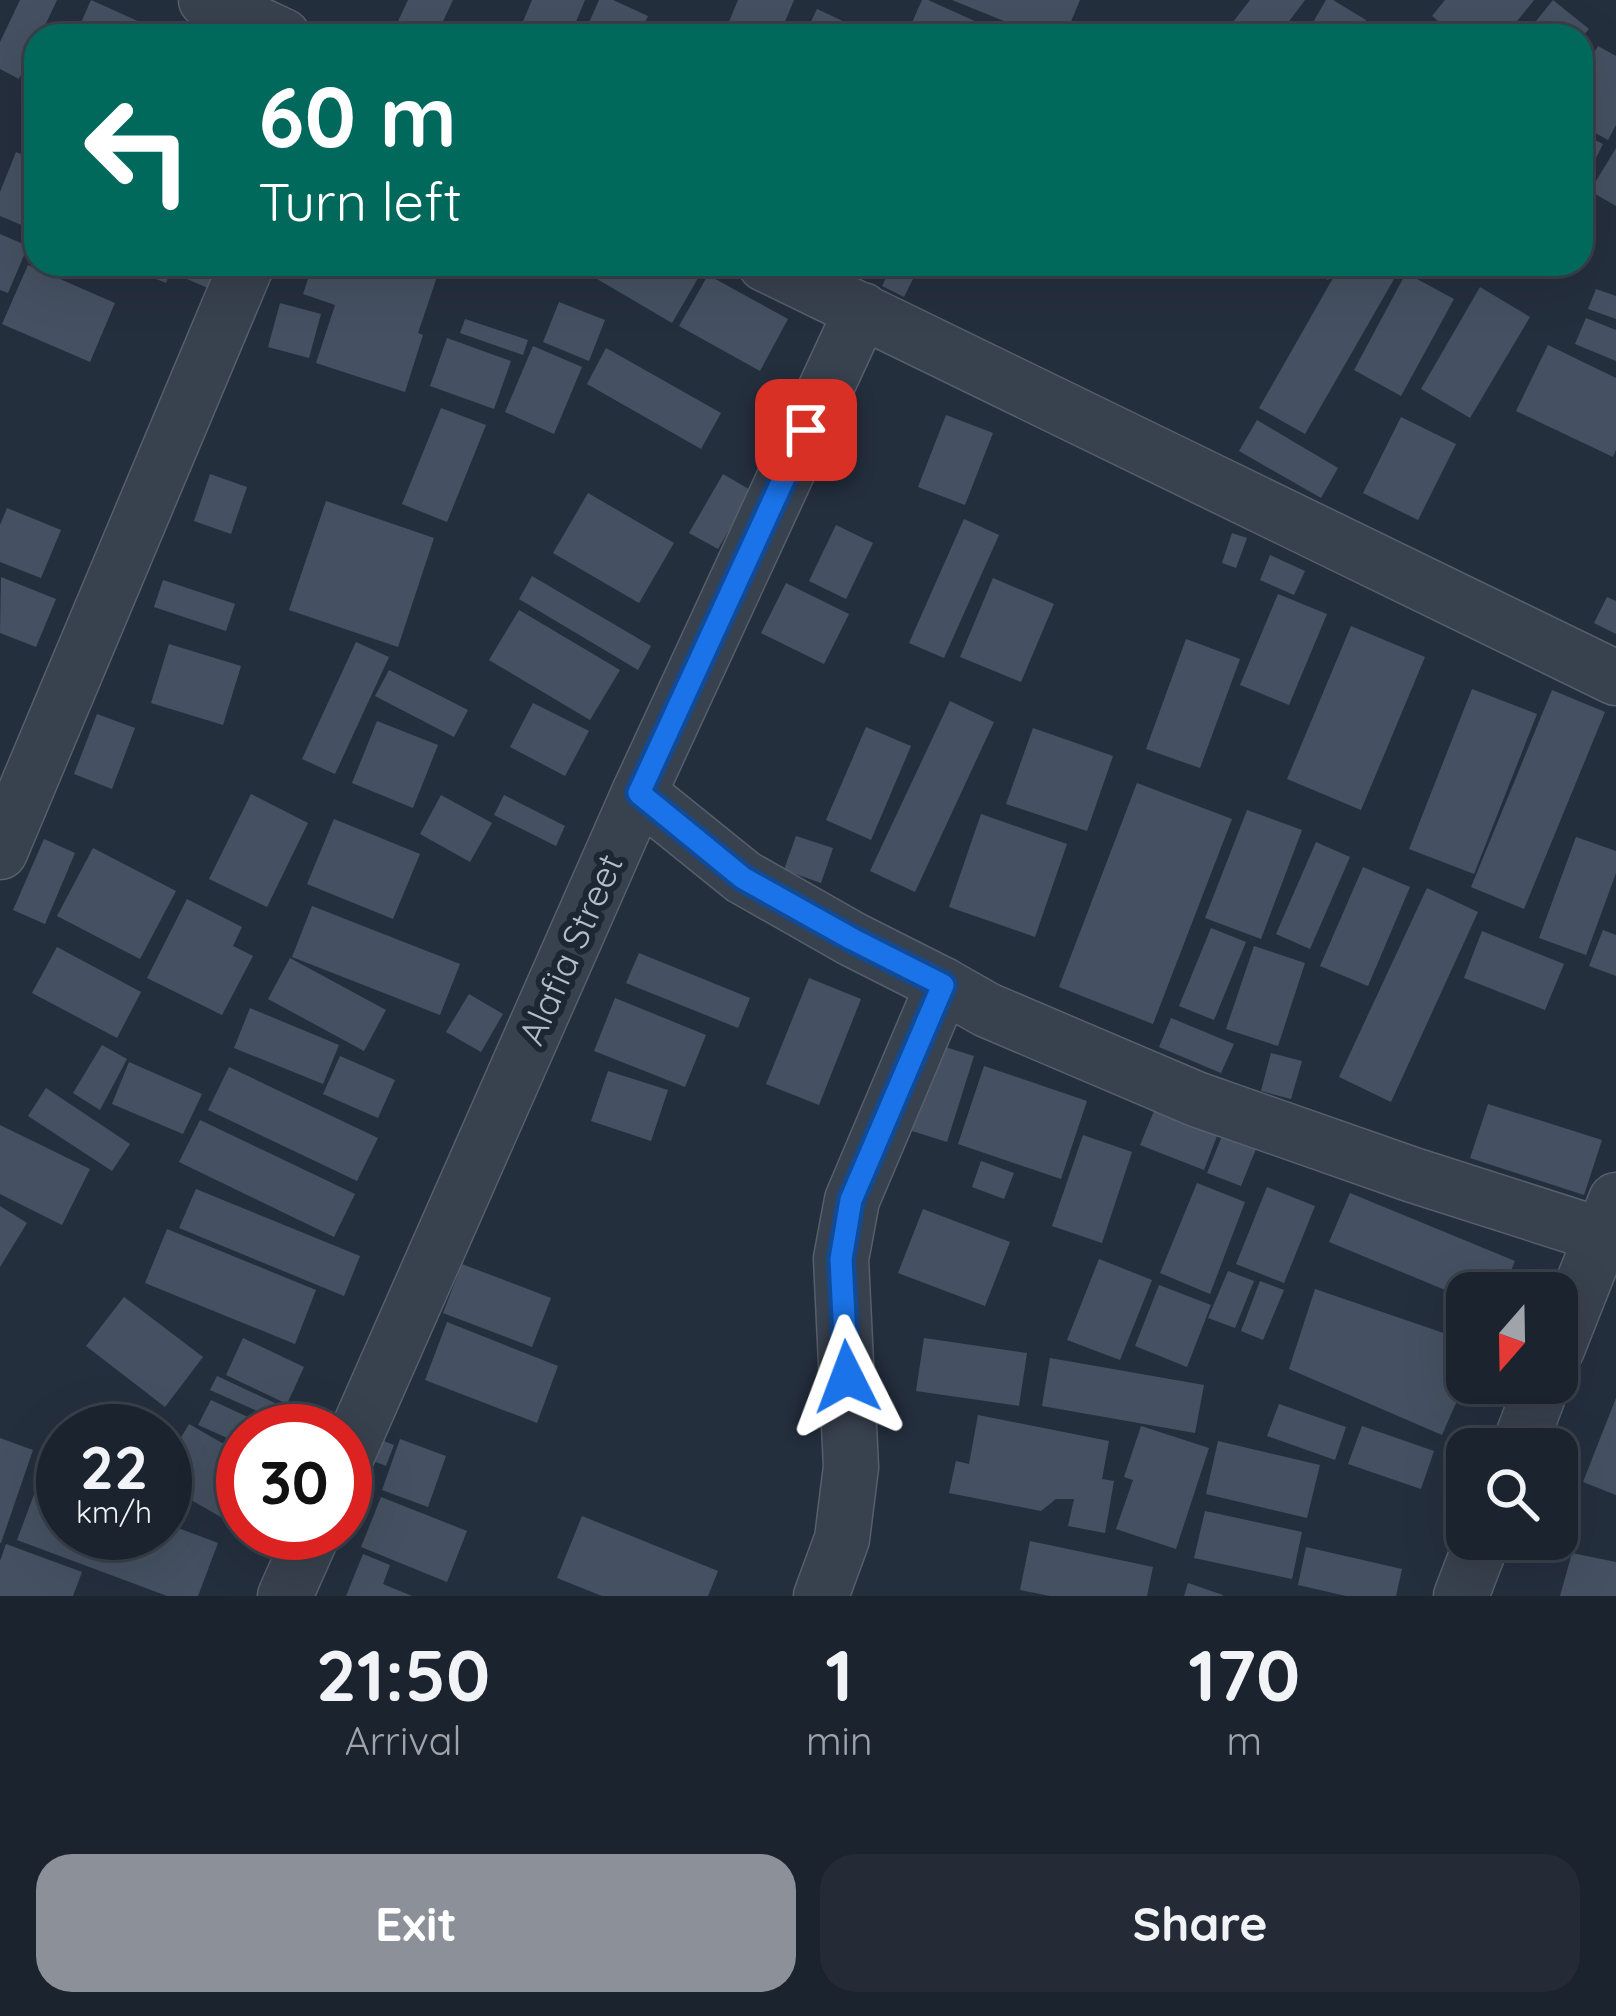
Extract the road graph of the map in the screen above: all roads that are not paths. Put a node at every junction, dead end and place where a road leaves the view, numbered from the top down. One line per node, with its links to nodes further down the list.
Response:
1 (206, 0): 2 (street)
2 (257, 24)
3 (242, 276): 8 (street)
4 (791, 276): 5 (street)
5 (862, 310): 6 (street); 7 (street, Alafia Street)
6 (1616, 678)
7 (639, 793): 9 (street); 12 (street, Alafia Street)
8 (0, 852)
9 (943, 985): 10 (street); 16 (street)
10 (1612, 1225): 11 (street)
11 (1578, 1302)
12 (370, 1404)
13 (301, 1560): 15 (street)
14 (1475, 1560): 17 (street)
15 (285, 1596)
16 (821, 1596)
17 (1461, 1596)

